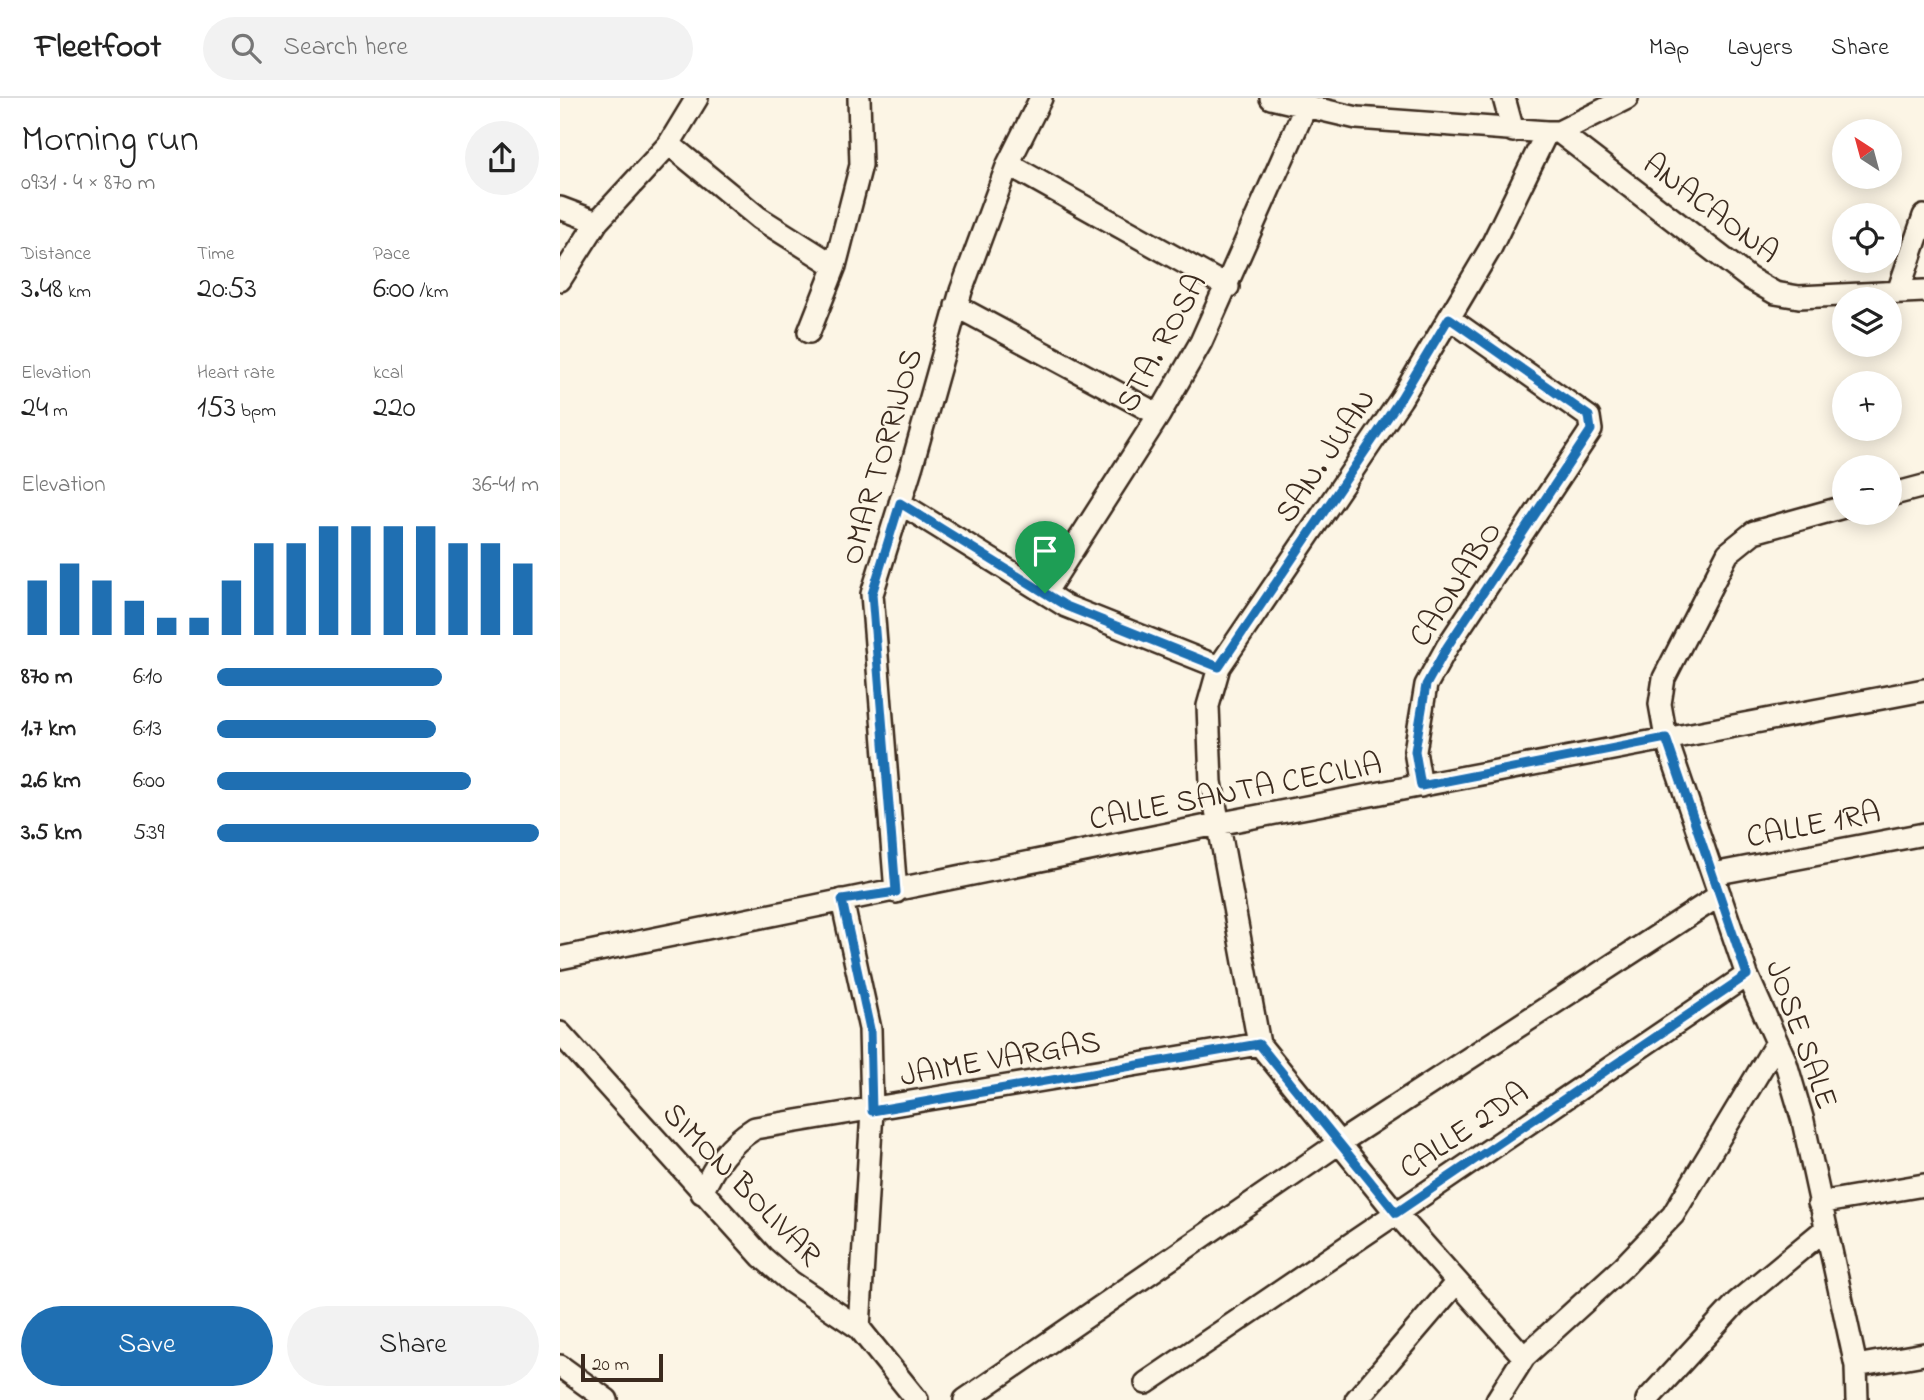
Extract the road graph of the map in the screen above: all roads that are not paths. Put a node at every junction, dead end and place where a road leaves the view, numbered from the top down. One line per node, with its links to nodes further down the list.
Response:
1 (696, 98): 11 (street)
2 (859, 98): 16 (street)
3 (1041, 98): 12 (street, OMAR TORRIJOS)
4 (1271, 98): 7 (street)
5 (1504, 98): 9 (street)
6 (1626, 98): 10 (street)
7 (1305, 108): 8 (street); 18 (street, STA. ROSA)
8 (1356, 108): 9 (street)
9 (1513, 131): 10 (street)
10 (1553, 132): 22 (street, ANACAONA); 24 (street, SAN. JUAN)
11 (669, 144): 15 (street); 16 (street)
12 (1009, 164): 18 (street); 23 (street, OMAR TORRIJOS)
13 (560, 208): 15 (street)
14 (1924, 216): 19 (street)
15 (597, 222): 17 (street)
16 (835, 266): 25 (street)
17 (560, 280)
18 (1228, 287): 26 (street, STA. ROSA)
19 (1900, 287)
20 (1924, 291): 21 (street, ANACAONA)
21 (1902, 292)
22 (1832, 295)
23 (956, 306): 26 (street); 29 (street, OMAR TORRIJOS)
24 (1449, 318): 32 (street, SAN. JUAN); 35 (street, CAONABO)
25 (808, 332)
26 (1159, 415): 31 (street, STA. ROSA)
27 (1924, 485): 28 (street)
28 (1902, 491)
29 (900, 503): 31 (street); 39 (street, OMAR TORRIJOS)
30 (1832, 510): 34 (street, JOSE SALE)
31 (1045, 593): 32 (street)
32 (1219, 667): 36 (street, SAN. JUAN)
33 (1924, 690): 34 (street, CALLE SANTA CECILIA)
34 (1666, 738): 35 (street, CALLE SANTA CECILIA); 38 (street, JOSE SALE)
35 (1421, 786): 36 (street, CALLE SANTA CECILIA)
36 (1217, 824): 39 (street, CALLE SANTA CECILIA); 46 (street, SAN. JUAN)
37 (1924, 834): 38 (street, CALLE 1RA)
38 (1713, 873): 40 (street, JOSE SALE)
39 (896, 892): 41 (street, CALLE SANTA CECILIA)
40 (1720, 895): 43 (street, JOSE SALE); 48 (street)
41 (842, 900): 42 (street, CALLE SANTA CECILIA); 47 (street)
42 (560, 958)
43 (1747, 975): 45 (street, JOSE SALE); 52 (street, CALLE 2DA)
44 (560, 1033): 50 (street, SIMON BOLIVAR)
45 (1777, 1042): 51 (street, JOSE SALE); 57 (street)
46 (1259, 1044): 47 (street, JAIME VARGAS); 48 (street)
47 (872, 1111): 50 (street, JAIME VARGAS); 55 (street)
48 (1339, 1143): 52 (street); 63 (street)
49 (1924, 1185): 51 (street)
50 (702, 1194): 55 (street, SIMON BOLIVAR)
51 (1819, 1203): 53 (street, JOSE SALE)
52 (1396, 1213): 54 (street); 60 (street, CALLE 2DA)
53 (1824, 1230): 59 (street, JOSE SALE); 66 (street)
54 (1456, 1283): 57 (street); 64 (street)
55 (859, 1328): 62 (street, SIMON BOLIVAR)
56 (1924, 1354): 59 (street)
57 (1524, 1357): 65 (street)
58 (560, 1366): 61 (street)
59 (1856, 1366): 67 (street, JOSE SALE)
60 (1146, 1383)
61 (607, 1400)
62 (917, 1400)
63 (965, 1400)
64 (1356, 1400)
65 (1497, 1400)
66 (1647, 1400)
67 (1857, 1400)

